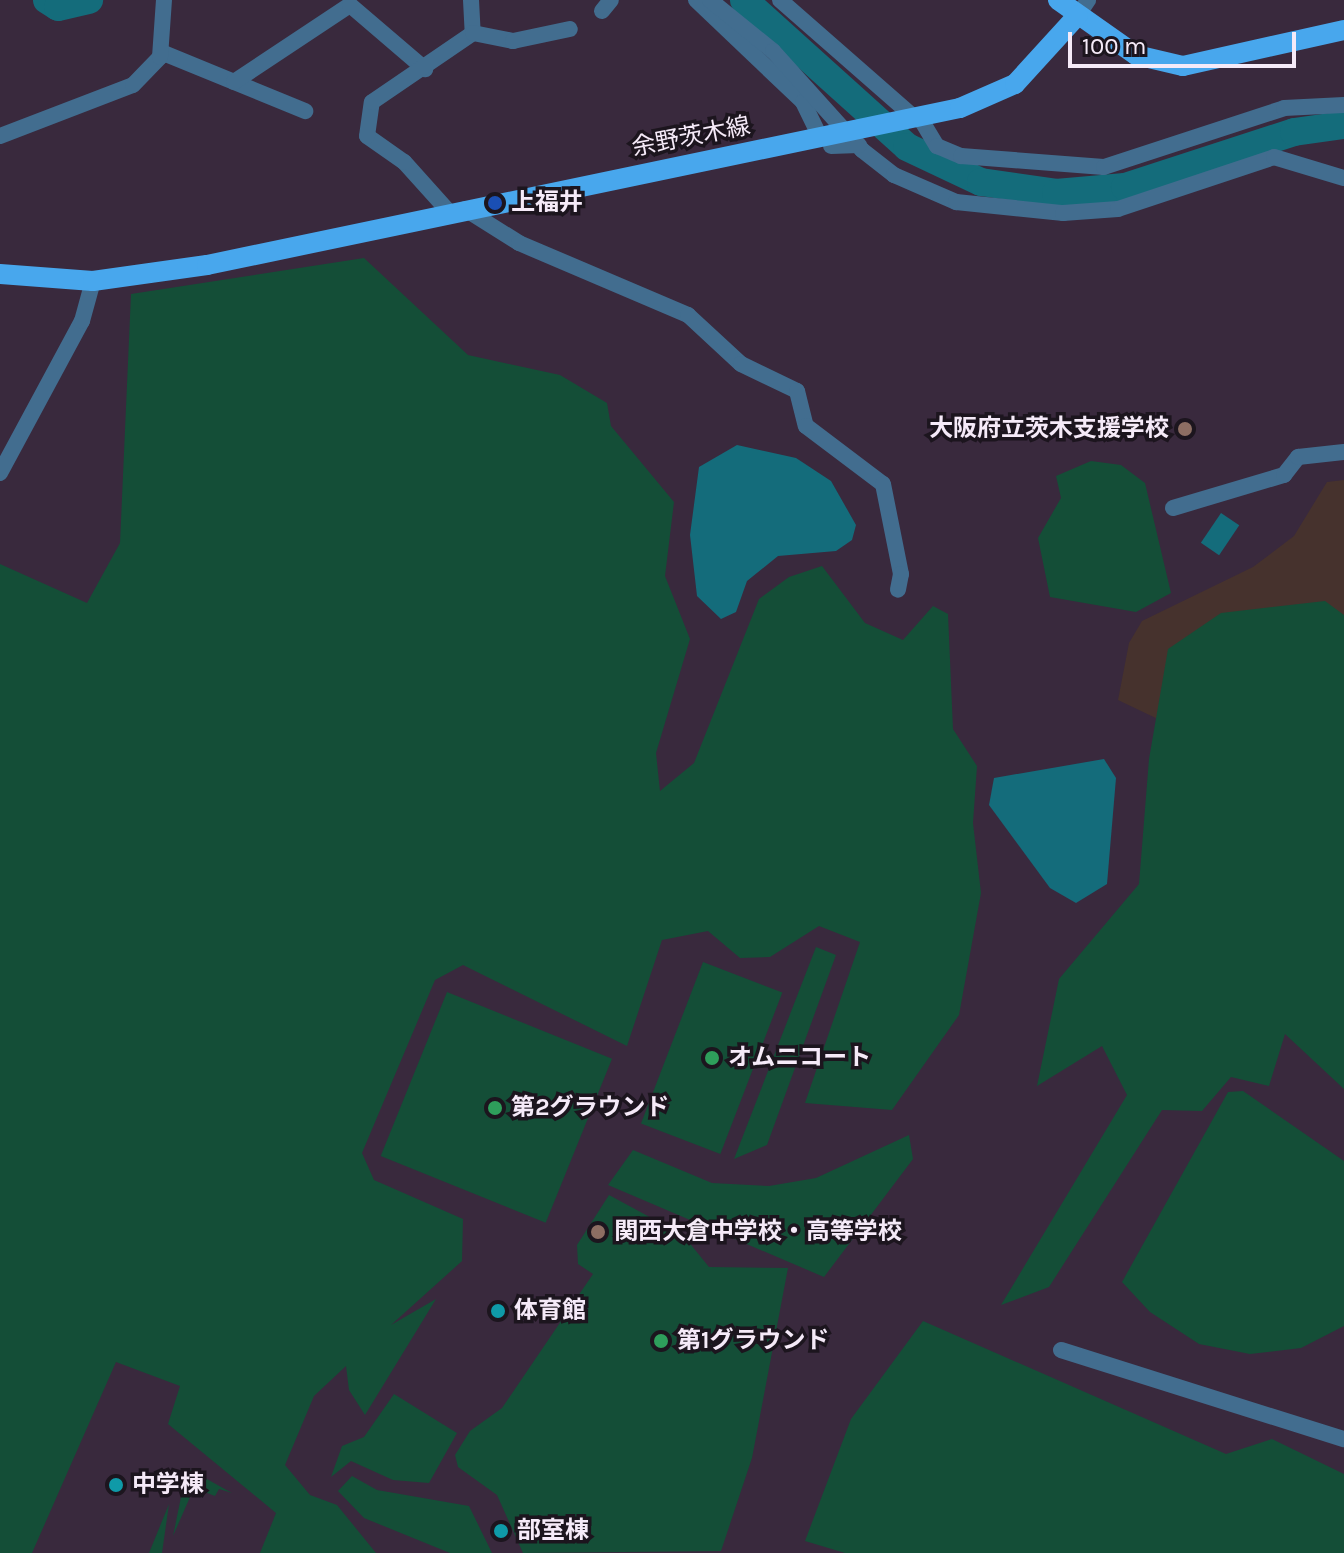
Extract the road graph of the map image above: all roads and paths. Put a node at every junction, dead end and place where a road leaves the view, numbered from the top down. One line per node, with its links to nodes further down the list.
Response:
1 (164, 0): 12 (street)
2 (471, 0): 11 (street)
3 (696, 0): 18 (street)
4 (710, 0): 20 (street)
5 (780, 0): 17 (street)
6 (1058, 0): 8 (main road)
7 (350, 3): 13 (street); 14 (street)
8 (1083, 7): 10 (main road); 17 (main road, 余野茨木線)
9 (570, 29): 11 (street)
10 (1344, 30)
11 (473, 33): 13 (street)
12 (161, 52): 14 (street); 19 (street)
13 (425, 69): 22 (street)
14 (234, 82): 16 (street)
15 (1344, 105): 17 (street)
16 (305, 111)
17 (912, 119): 20 (main road, 余野茨木線)
18 (816, 129)
19 (0, 136)
20 (845, 142): 21 (street); 22 (main road, 余野茨木線)
21 (1344, 178)
22 (458, 211): 24 (main road, 余野茨木線); 28 (street)
23 (0, 274): 24 (main road, 余野茨木線)
24 (93, 281): 26 (street)
25 (1344, 452): 27 (street)
26 (0, 473)
27 (1173, 508)
28 (898, 590)
29 (1061, 1350): 30 (street)
30 (1344, 1439)

